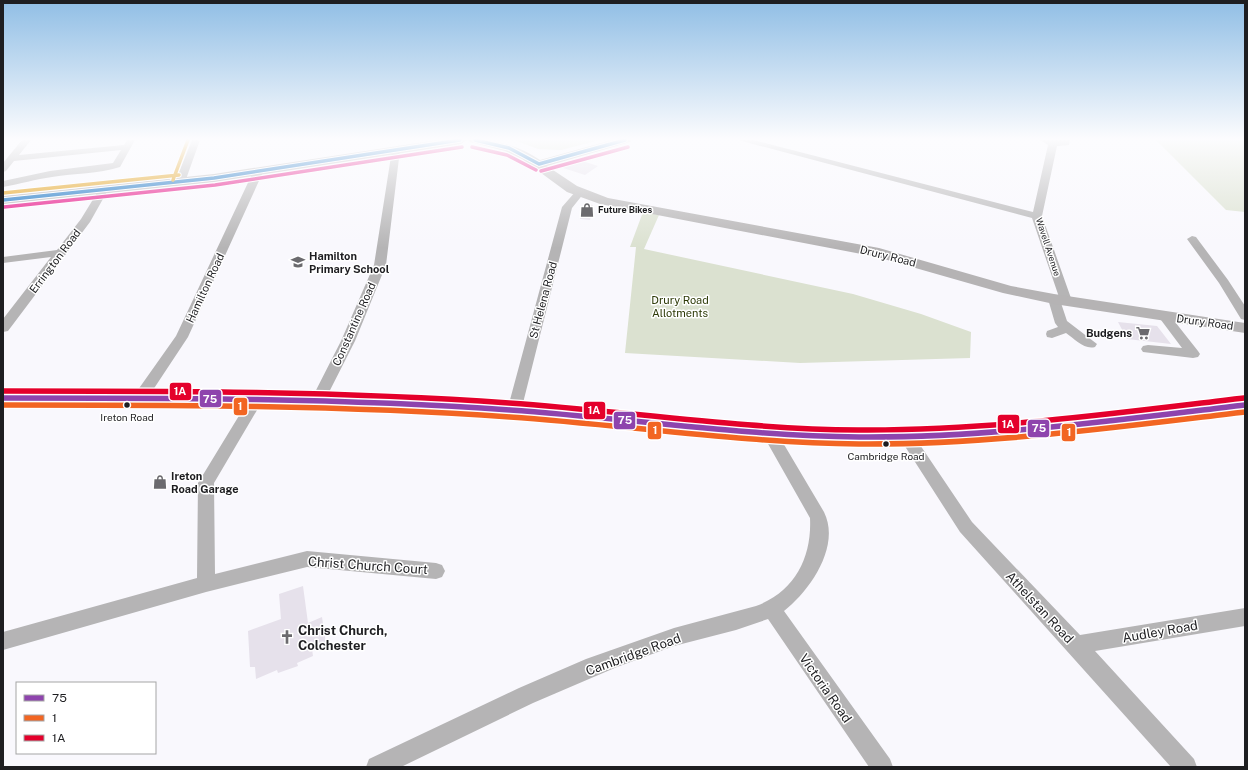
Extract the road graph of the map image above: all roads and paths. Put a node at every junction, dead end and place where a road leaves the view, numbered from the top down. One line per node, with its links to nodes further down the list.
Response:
1 (43, 176): 10 (street)
2 (182, 176): 9 (street)
3 (227, 176): 9 (main road)
4 (256, 176): 28 (street, Hamilton Road)
5 (392, 176): 30 (street, Constantine Road)
6 (555, 176): 12 (main road, Drury Road)
7 (881, 176): 14 (street)
8 (1043, 176): 14 (street, Wavell Avenue)
9 (180, 182): 11 (main road)
10 (3, 184)
11 (103, 190): 13 (main road); 16 (street, Errington Road)
12 (579, 193): 18 (main road, Drury Road); 32 (street, St Helena Road)
13 (3, 200)
14 (1037, 216): 18 (street, Wavell Avenue)
15 (1192, 239): 20 (street)
16 (60, 253): 17 (street); 21 (street, Errington Road)
17 (3, 260)
18 (1060, 300): 19 (main road, Drury Road); 22 (street, Wavell Avenue)
19 (1164, 316): 23 (main road, Drury Road); 26 (street)
20 (1245, 316)
21 (3, 328)
22 (1067, 328): 24 (street); 25 (street)
23 (1245, 328)
24 (1052, 334)
25 (1090, 344)
26 (1148, 349)
27 (3, 398): 28 (main road)
28 (140, 398): 29 (main road)
29 (256, 400): 30 (main road); 36 (street)
30 (317, 402): 32 (main road)
31 (1245, 404): 34 (main road)
32 (514, 411): 33 (main road)
33 (770, 435): 34 (main road); 37 (street, Cambridge Road)
34 (907, 437): 40 (street, Athelstan Road)
35 (436, 570): 36 (street, Christ Church Court)
36 (206, 584): 39 (street)
37 (772, 609): 41 (street, Cambridge Road); 42 (street, Victoria Road)
38 (1245, 616): 40 (street, Audley Road)
39 (3, 641)
40 (1076, 645): 43 (street, Athelstan Road)
41 (377, 767)
42 (882, 767)
43 (1186, 767)

